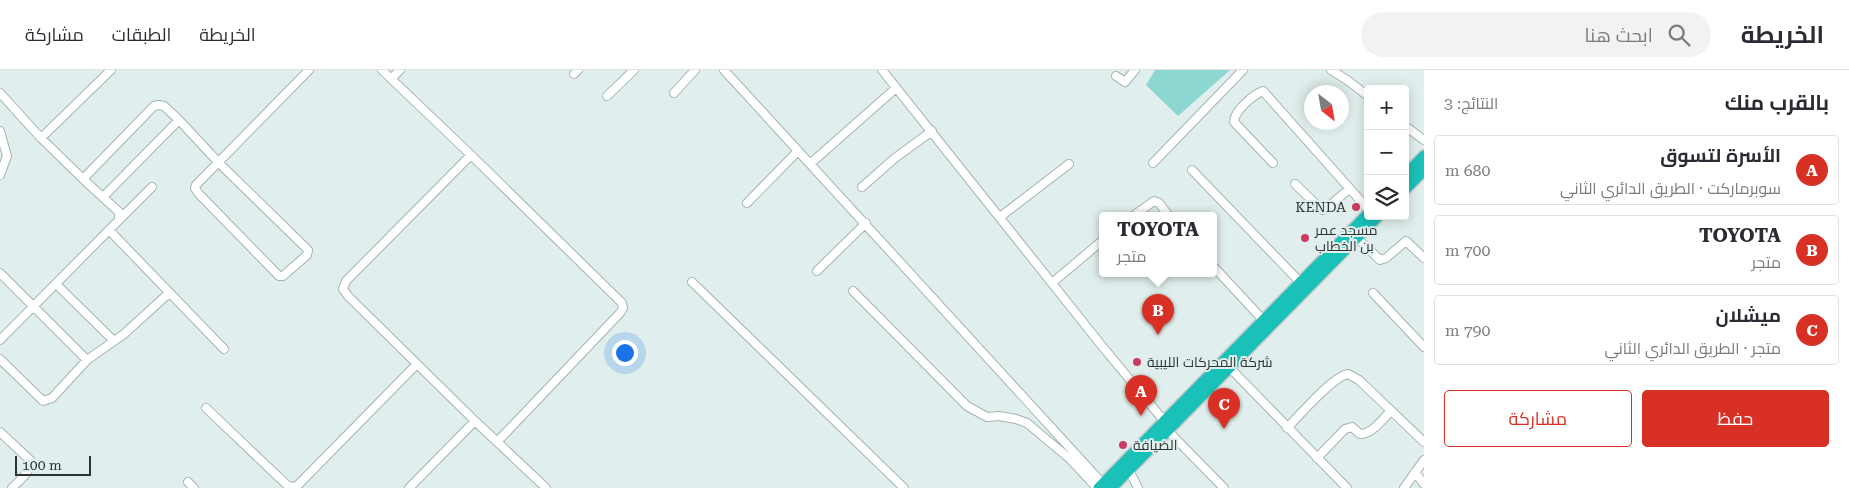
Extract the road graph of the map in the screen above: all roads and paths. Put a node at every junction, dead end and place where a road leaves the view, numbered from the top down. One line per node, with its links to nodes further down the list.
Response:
1 (111, 70): 23 (street)
2 (309, 70): 28 (street)
3 (382, 70): 13 (street)
4 (400, 70): 13 (street)
5 (634, 70): 18 (street)
6 (695, 70): 16 (street)
7 (724, 70): 25 (street)
8 (882, 70): 14 (street)
9 (1135, 70): 12 (street)
10 (1243, 70): 29 (street)
11 (1330, 70): 17 (street)
12 (1116, 76)
13 (391, 79): 26 (street)
14 (896, 88): 22 (street); 31 (street)
15 (0, 93): 23 (street)
16 (674, 93)
17 (1364, 93)
18 (606, 96)
19 (179, 120): 28 (street); 37 (street); 43 (street)
20 (1409, 129): 24 (street)
21 (0, 131): 35 (street)
22 (932, 131): 41 (street); 48 (street)
23 (41, 138): 37 (street)
24 (1424, 140)
25 (798, 152): 31 (street); 44 (street)
26 (471, 155): 75 (street); 83 (street)
27 (1424, 156): 36 (highway)
28 (219, 163): 28 (street)
29 (1153, 163)
30 (1273, 163): 42 (street)
31 (810, 164): 52 (street)
32 (1069, 164): 48 (street)
33 (1192, 170): 61 (street)
34 (1424, 170): 39 (highway)
35 (0, 175)
36 (1406, 175)
37 (83, 179): 43 (street)
38 (1295, 184): 42 (street)
39 (1409, 185)
40 (152, 187): 50 (street)
41 (862, 187)
42 (1349, 189): 45 (street)
43 (103, 197): 50 (street)
44 (747, 203)
45 (1364, 205)
46 (1138, 212): 47 (street)
47 (1166, 212)
48 (1000, 217): 62 (street)
49 (1364, 218): 61 (highway)
50 (119, 220): 53 (street)
51 (1374, 220): 54 (highway)
52 (866, 223): 58 (street); 91 (street)
53 (109, 230): 63 (street); 65 (street)
54 (1357, 238): 56 (street); 76 (highway)
55 (1099, 243): 62 (street)
56 (1424, 258)
57 (1217, 270): 68 (street)
58 (816, 271)
59 (0, 273): 67 (street)
60 (692, 282): 96 (street)
61 (1300, 282): 68 (highway)
62 (1052, 283): 80 (street)
63 (56, 284): 67 (street); 70 (street)
64 (853, 291): 91 (street)
65 (169, 293): 70 (street); 72 (street)
66 (1373, 293): 71 (street)
67 (33, 307): 69 (street); 74 (street)
68 (1264, 321): 80 (highway)
69 (0, 340)
70 (114, 341): 74 (street)
71 (1424, 347)
72 (224, 349)
73 (0, 359): 74 (street)
74 (87, 360)
75 (417, 364): 77 (street); 79 (street)
76 (1230, 368): 80 (highway); 81 (street)
77 (206, 408)
78 (1390, 411): 81 (street); 84 (street); 85 (street)
79 (474, 421): 83 (street); 94 (street)
80 (1167, 426): 87 (highway); 91 (highway); 98 (street)
81 (1287, 428): 85 (street)
82 (0, 432): 92 (street)
83 (497, 442): 95 (street)
84 (1424, 442)
85 (1317, 458): 99 (street)
86 (1424, 460): 88 (street)
87 (1129, 470): 91 (highway); 97 (street)
88 (1415, 472): 90 (street); 100 (street)
89 (188, 482): 93 (street)
90 (1424, 484)
91 (1103, 487)
92 (12, 488)
93 (194, 488)
94 (409, 488)
95 (546, 488)
96 (904, 488)
97 (1138, 488)
98 (1224, 488)
99 (1347, 488)
100 (1404, 488)

